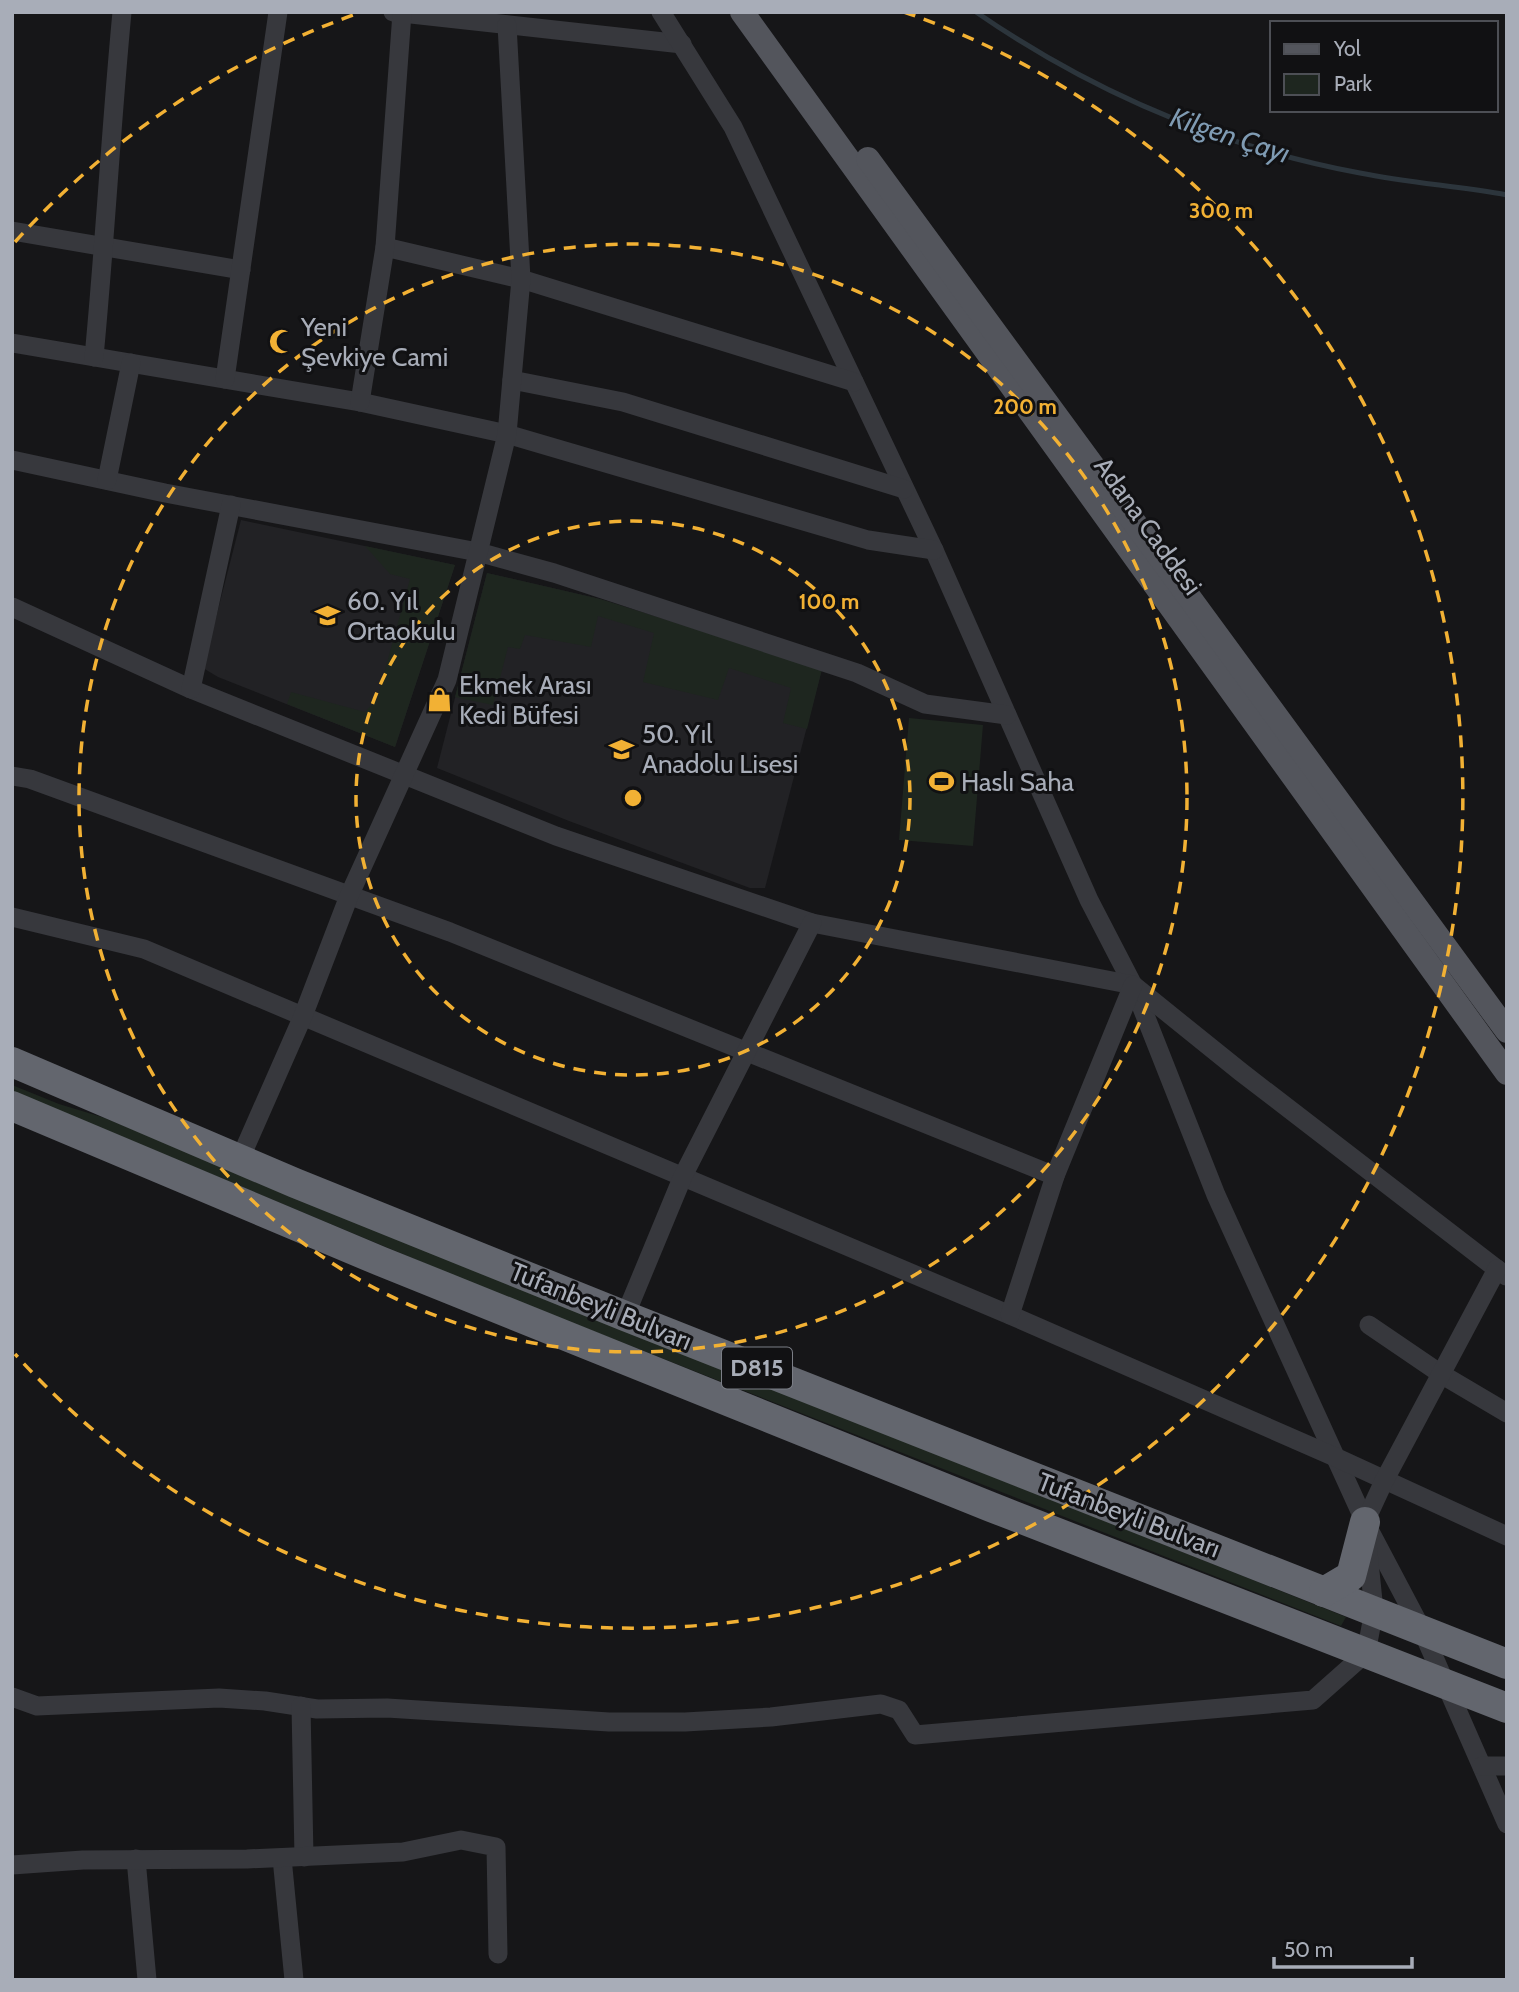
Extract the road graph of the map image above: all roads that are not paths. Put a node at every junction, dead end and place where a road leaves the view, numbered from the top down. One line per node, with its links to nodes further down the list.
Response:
1 (122, 12): 10 (street)
2 (278, 12): 12 (street)
3 (661, 12): 8 (street)
4 (742, 12): 41 (main road, Adana Caddesi)
5 (762, 12): 38 (main road)
6 (398, 13): 7 (street); 11 (street)
7 (507, 25): 8 (street); 13 (street)
8 (682, 44): 19 (street)
9 (12, 230): 10 (street)
10 (105, 245): 12 (street); 15 (street)
11 (385, 247): 13 (street); 20 (street)
12 (241, 270): 17 (street)
13 (521, 279): 18 (street); 19 (street)
14 (12, 343): 15 (street)
15 (94, 357): 16 (street)
16 (131, 363): 17 (street); 23 (street)
17 (225, 379): 20 (street)
18 (512, 380): 21 (street); 24 (street)
19 (854, 382): 24 (street)
20 (360, 402): 21 (street)
21 (508, 434): 26 (street); 27 (street)
22 (12, 460): 23 (street)
23 (107, 480): 25 (street)
24 (904, 489): 26 (street)
25 (230, 505): 27 (street); 29 (street)
26 (933, 550): 30 (street)
27 (478, 552): 30 (street); 31 (street)
28 (12, 607): 29 (street)
29 (191, 689): 31 (street)
30 (1007, 715): 36 (street)
31 (404, 775): 33 (street); 35 (street)
32 (12, 776): 33 (street)
33 (349, 896): 37 (street); 39 (street)
34 (12, 917): 37 (street)
35 (812, 923): 36 (street); 39 (street)
36 (1133, 985): 45 (street); 46 (street); 52 (street)
37 (303, 1016): 43 (street); 44 (street)
38 (1507, 1031)
39 (745, 1051): 44 (street); 45 (street)
40 (12, 1062): 43 (highway, Tufanbeyli Bulvarı / D815)
41 (1507, 1073)
42 (12, 1106): 59 (highway, Tufanbeyli Bulvarı / D815)
43 (240, 1159): 48 (highway, Tufanbeyli Bulvarı / D815)
44 (683, 1176): 47 (street); 48 (street)
45 (1055, 1176): 47 (street)
46 (1502, 1273): 50 (street)
47 (1010, 1315): 52 (street)
48 (625, 1316): 56 (highway, Tufanbeyli Bulvarı / D815)
49 (1369, 1325): 50 (street)
50 (1441, 1374): 51 (street); 53 (street)
51 (1507, 1413)
52 (1335, 1457): 53 (street); 54 (street)
53 (1384, 1481): 54 (street); 55 (street)
54 (1365, 1522): 56 (highway); 57 (street); 58 (street)
55 (1507, 1536)
56 (1324, 1592): 57 (highway, Tufanbeyli Bulvarı / D815)
57 (1374, 1611): 58 (highway, Tufanbeyli Bulvarı / D815); 59 (street)
58 (1422, 1630): 60 (highway, Tufanbeyli Bulvarı / D815); 61 (street)
59 (1366, 1653): 61 (highway, Tufanbeyli Bulvarı / D815); 63 (street)
60 (1507, 1664)
61 (1446, 1684): 64 (highway, Tufanbeyli Bulvarı / D815); 65 (street)
62 (12, 1697): 63 (street)
63 (301, 1706): 68 (street)
64 (1507, 1708)
65 (1482, 1766): 66 (street); 67 (street)
66 (1507, 1766)
67 (1507, 1824)
68 (304, 1857): 69 (street); 72 (street)
69 (282, 1858): 70 (street); 74 (street)
70 (136, 1860): 71 (street); 73 (street)
71 (12, 1865)
72 (498, 1954)
73 (147, 1980)
74 (294, 1980)

